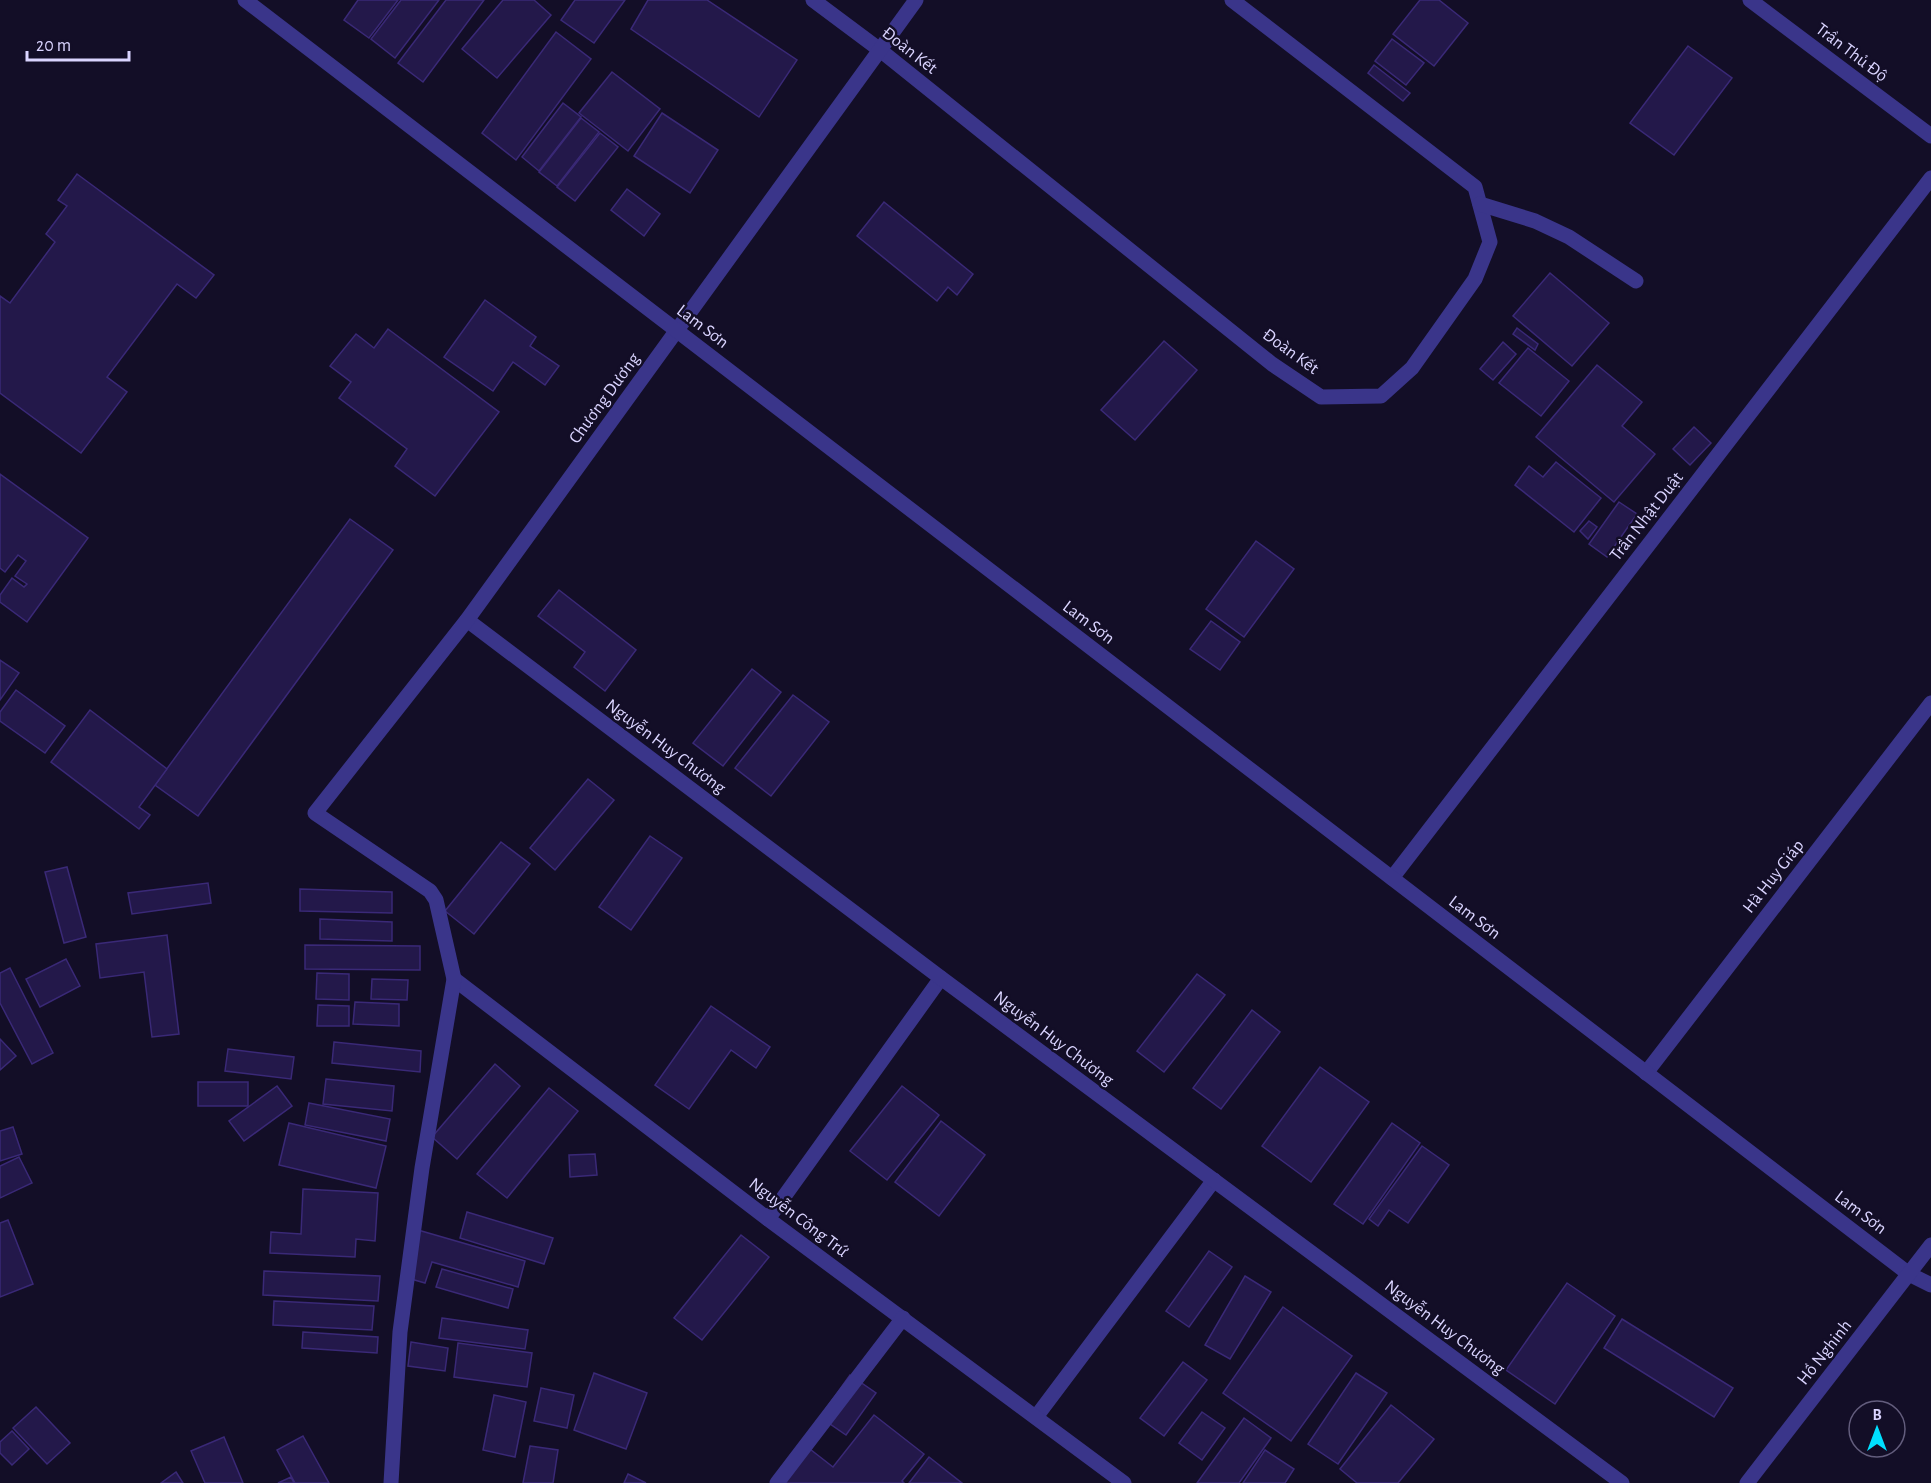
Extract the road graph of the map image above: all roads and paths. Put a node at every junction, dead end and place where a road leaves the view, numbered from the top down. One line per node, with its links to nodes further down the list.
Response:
1 (245, 0): 11 (street, Lam Sơn)
2 (813, 0): 6 (street, Đoàn Kết)
3 (916, 0): 6 (street, Chương Dương)
4 (1233, 0): 9 (street, Đoàn Kết)
5 (1750, 0): 7 (street, Trần Thủ Độ)
6 (880, 50): 9 (street, Đoàn Kết); 11 (street, Chương Dương)
7 (1931, 136)
8 (1931, 178): 14 (street, Trần Nhật Duật)
9 (1480, 204): 10 (street)
10 (1636, 281)
11 (676, 330): 12 (street, Chương Dương); 14 (street, Lam Sơn)
12 (467, 620): 15 (street, Nguyễn Huy Chương); 16 (street, Chương Dương)
13 (1931, 703): 17 (street, Hà Huy Giáp)
14 (1392, 878): 17 (street, Lam Sơn)
15 (941, 978): 18 (street, Nguyễn Huy Chương); 19 (street)
16 (453, 979): 19 (street, Nguyễn Công Trứ); 25 (street)
17 (1646, 1073): 21 (street, Lam Sơn)
18 (1214, 1180): 24 (street); 28 (street, Nguyễn Huy Chương)
19 (768, 1219): 23 (street, Nguyễn Công Trứ)
20 (1931, 1245): 21 (street, Hồ Nghinh)
21 (1909, 1274): 22 (street, Lam Sơn); 29 (street, Hồ Nghinh)
22 (1931, 1285)
23 (903, 1318): 24 (street, Nguyễn Công Trứ); 26 (street)
24 (1036, 1417): 27 (street, Nguyễn Công Trứ)
25 (391, 1483)
26 (777, 1483)
27 (1124, 1483)
28 (1622, 1483)
29 (1747, 1483)

